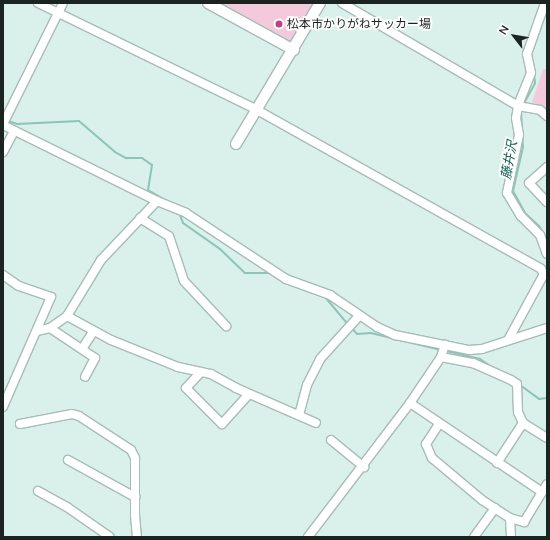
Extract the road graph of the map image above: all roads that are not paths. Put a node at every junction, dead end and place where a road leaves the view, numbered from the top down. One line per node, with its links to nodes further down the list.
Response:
1 (38, 3): 7 (street)
2 (64, 3): 7 (street)
3 (208, 3): 8 (street)
4 (320, 3): 8 (street)
5 (342, 3): 9 (street)
6 (545, 3): 9 (street)
7 (58, 13): 10 (street); 12 (street)
8 (294, 50): 10 (street)
9 (522, 106): 11 (street); 20 (street)
10 (257, 110): 14 (street); 29 (street)
11 (547, 116)
12 (3, 125): 13 (street)
13 (14, 131): 15 (street); 17 (street)
14 (236, 144)
15 (3, 152)
16 (547, 167): 18 (street)
17 (157, 201): 19 (street); 23 (street)
18 (547, 202)
19 (140, 218): 22 (street); 24 (street)
20 (547, 254)
21 (3, 275): 27 (street)
22 (67, 316): 25 (street); 28 (street)
23 (358, 316): 30 (street); 38 (street)
24 (226, 326)
25 (50, 328): 27 (street); 31 (street)
26 (547, 328): 29 (street)
27 (37, 331): 37 (street)
28 (93, 332): 31 (street); 33 (street)
29 (508, 340): 30 (street)
30 (445, 345): 32 (street)
31 (82, 348): 34 (street)
32 (441, 356): 36 (street); 40 (street)
33 (201, 372): 35 (street); 35 (street)
34 (85, 376)
35 (249, 394): 38 (street)
36 (410, 403): 42 (street); 47 (street)
37 (3, 407)
38 (299, 415): 39 (street)
39 (316, 423)
40 (523, 423): 43 (street); 46 (street)
41 (20, 424): 51 (street)
42 (439, 424): 46 (street); 52 (street)
43 (547, 438)
44 (331, 440): 47 (street)
45 (68, 460): 51 (street)
46 (497, 463): 50 (street)
47 (364, 467): 56 (street)
48 (547, 484): 50 (street)
49 (38, 491): 54 (street)
50 (542, 492): 53 (street)
51 (135, 497): 55 (street)
52 (495, 508): 53 (street); 57 (street)
53 (510, 518): 58 (street)
54 (110, 537)
55 (137, 537)
56 (308, 537)
57 (474, 537)
58 (511, 537)

